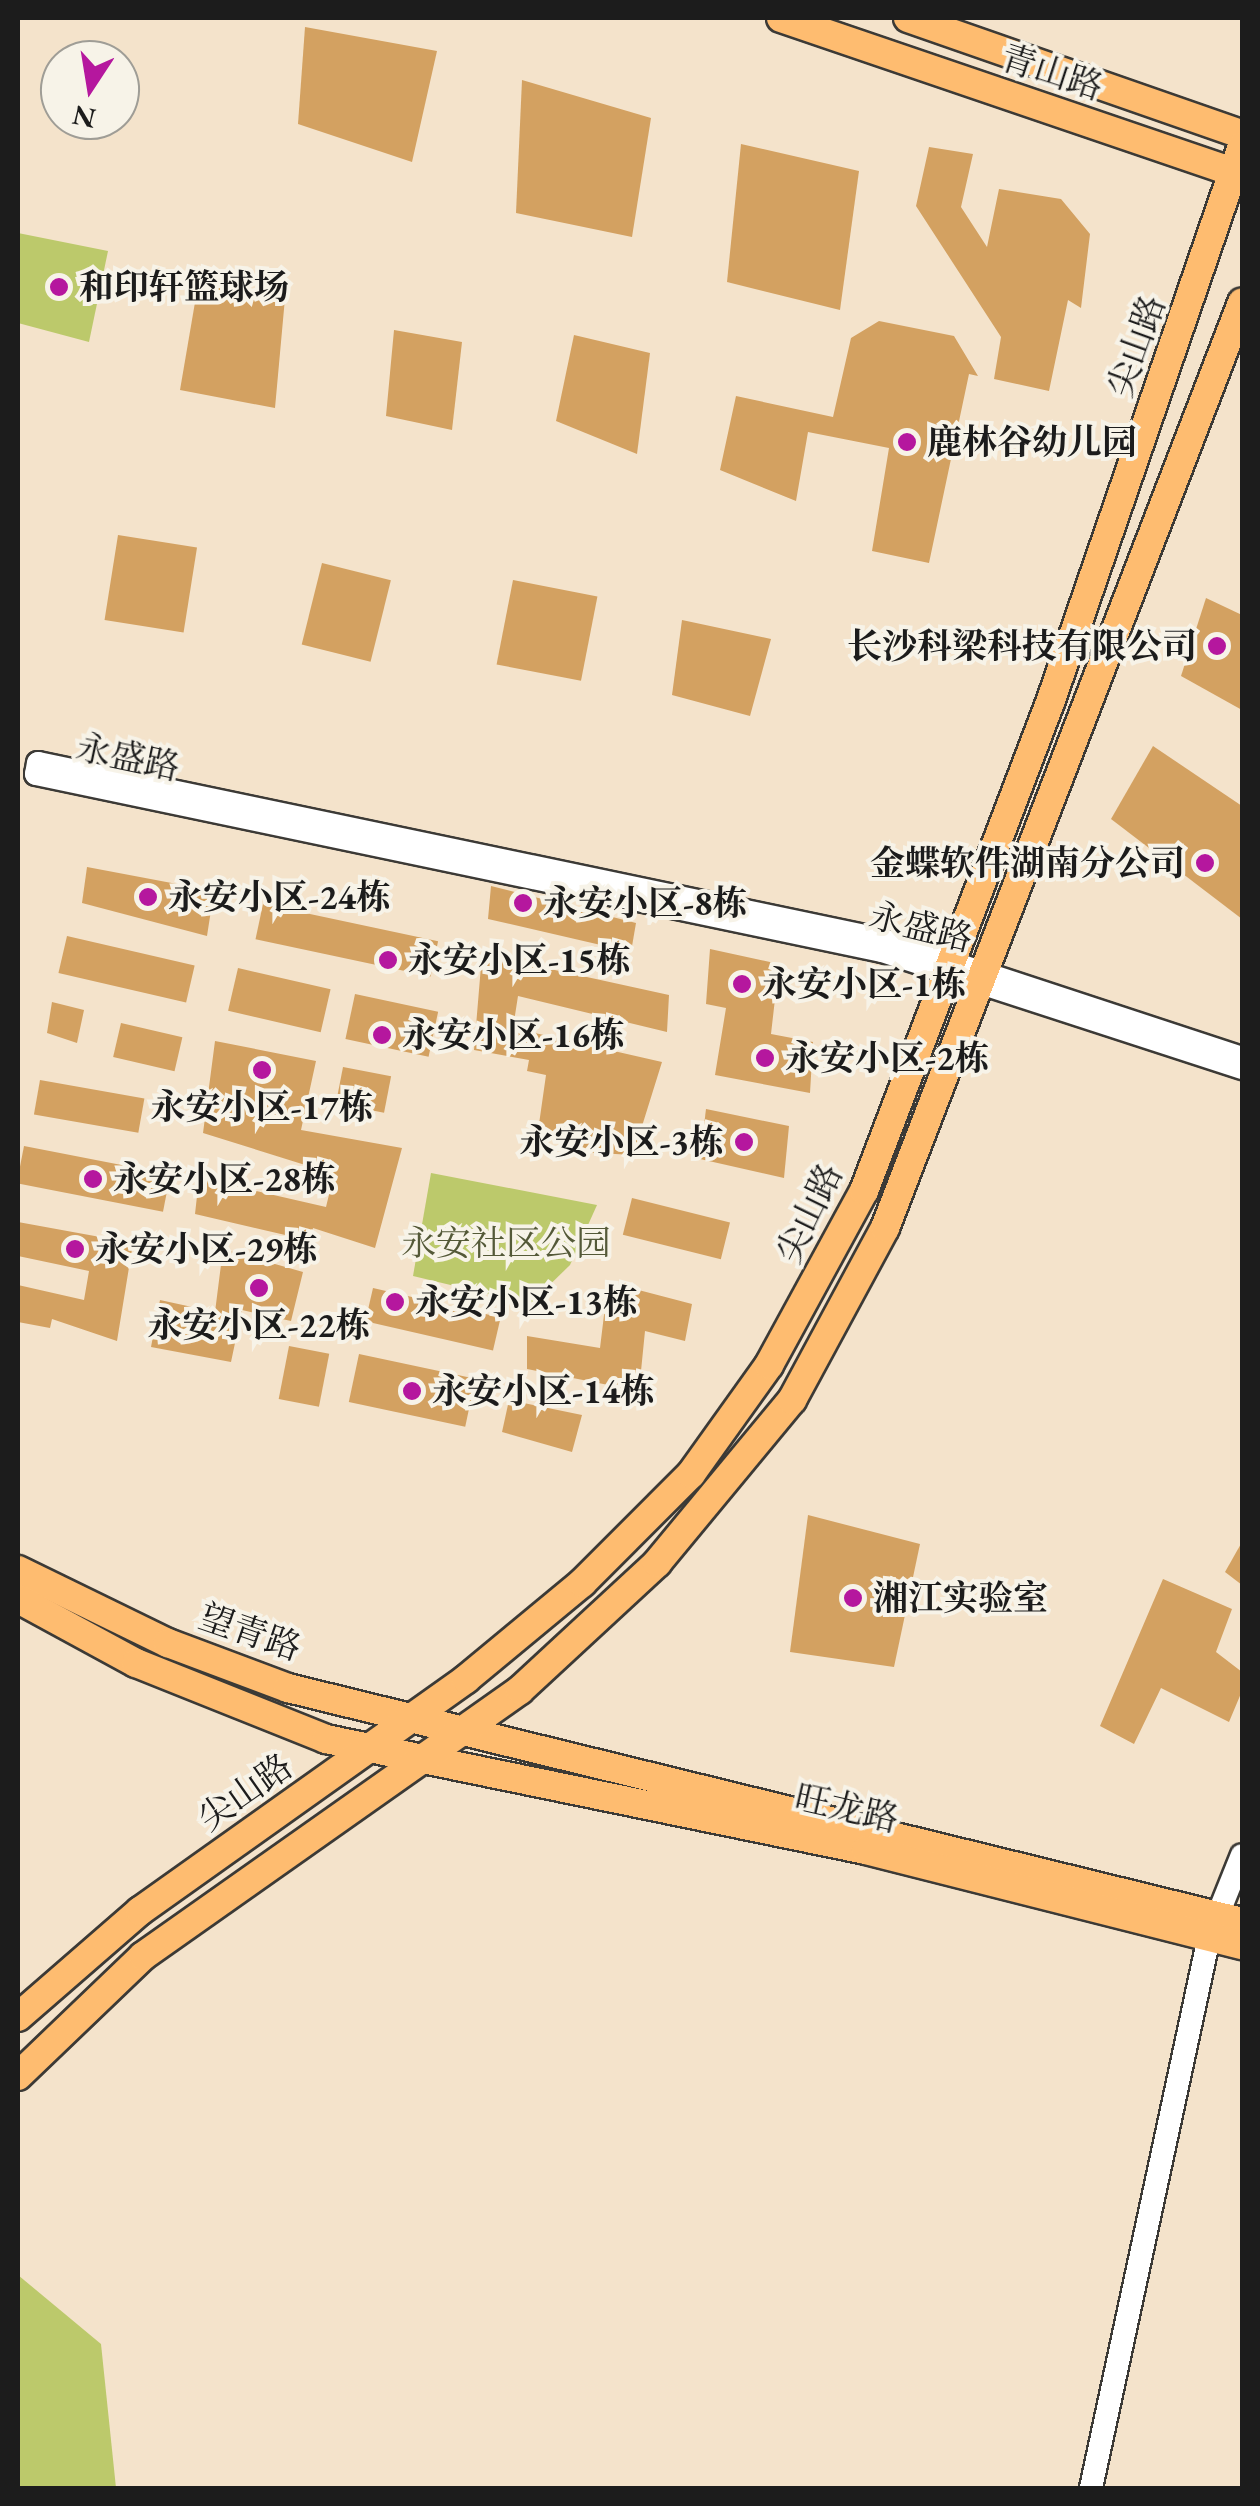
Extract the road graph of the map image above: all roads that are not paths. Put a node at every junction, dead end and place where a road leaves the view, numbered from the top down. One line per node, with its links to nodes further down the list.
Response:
1 (781, 18): 4 (main road, 青山路)
2 (908, 18): 3 (main road, 青山路)
3 (1242, 134)
4 (1239, 164): 6 (main road, 尖山路)
5 (1242, 303): 7 (main road, 尖山路)
6 (950, 963): 6 (street, 永盛路); 7 (street, 永盛路); 12 (main road, 尖山路)
7 (985, 973): 8 (street, 永盛路); 9 (street, 永盛路); 13 (main road, 尖山路)
8 (1242, 1058)
9 (1242, 1068)
10 (18, 1570): 12 (main road, 望青路)
11 (18, 1599): 14 (main road, 望青路)
12 (414, 1718): 13 (main road, 望青路); 14 (main road, 尖山路)
13 (470, 1730): 15 (main road, 尖山路); 18 (main road, 旺龙路)
14 (369, 1750): 15 (main road, 望青路); 20 (main road, 尖山路)
15 (431, 1759): 18 (main road, 旺龙路); 21 (main road, 尖山路)
16 (1242, 1833): 18 (street)
17 (1242, 1855): 18 (street)
18 (1213, 1924): 19 (main road, 旺龙路); 22 (street)
19 (1242, 1946)
20 (18, 2017)
21 (18, 2076)
22 (1092, 2488)

